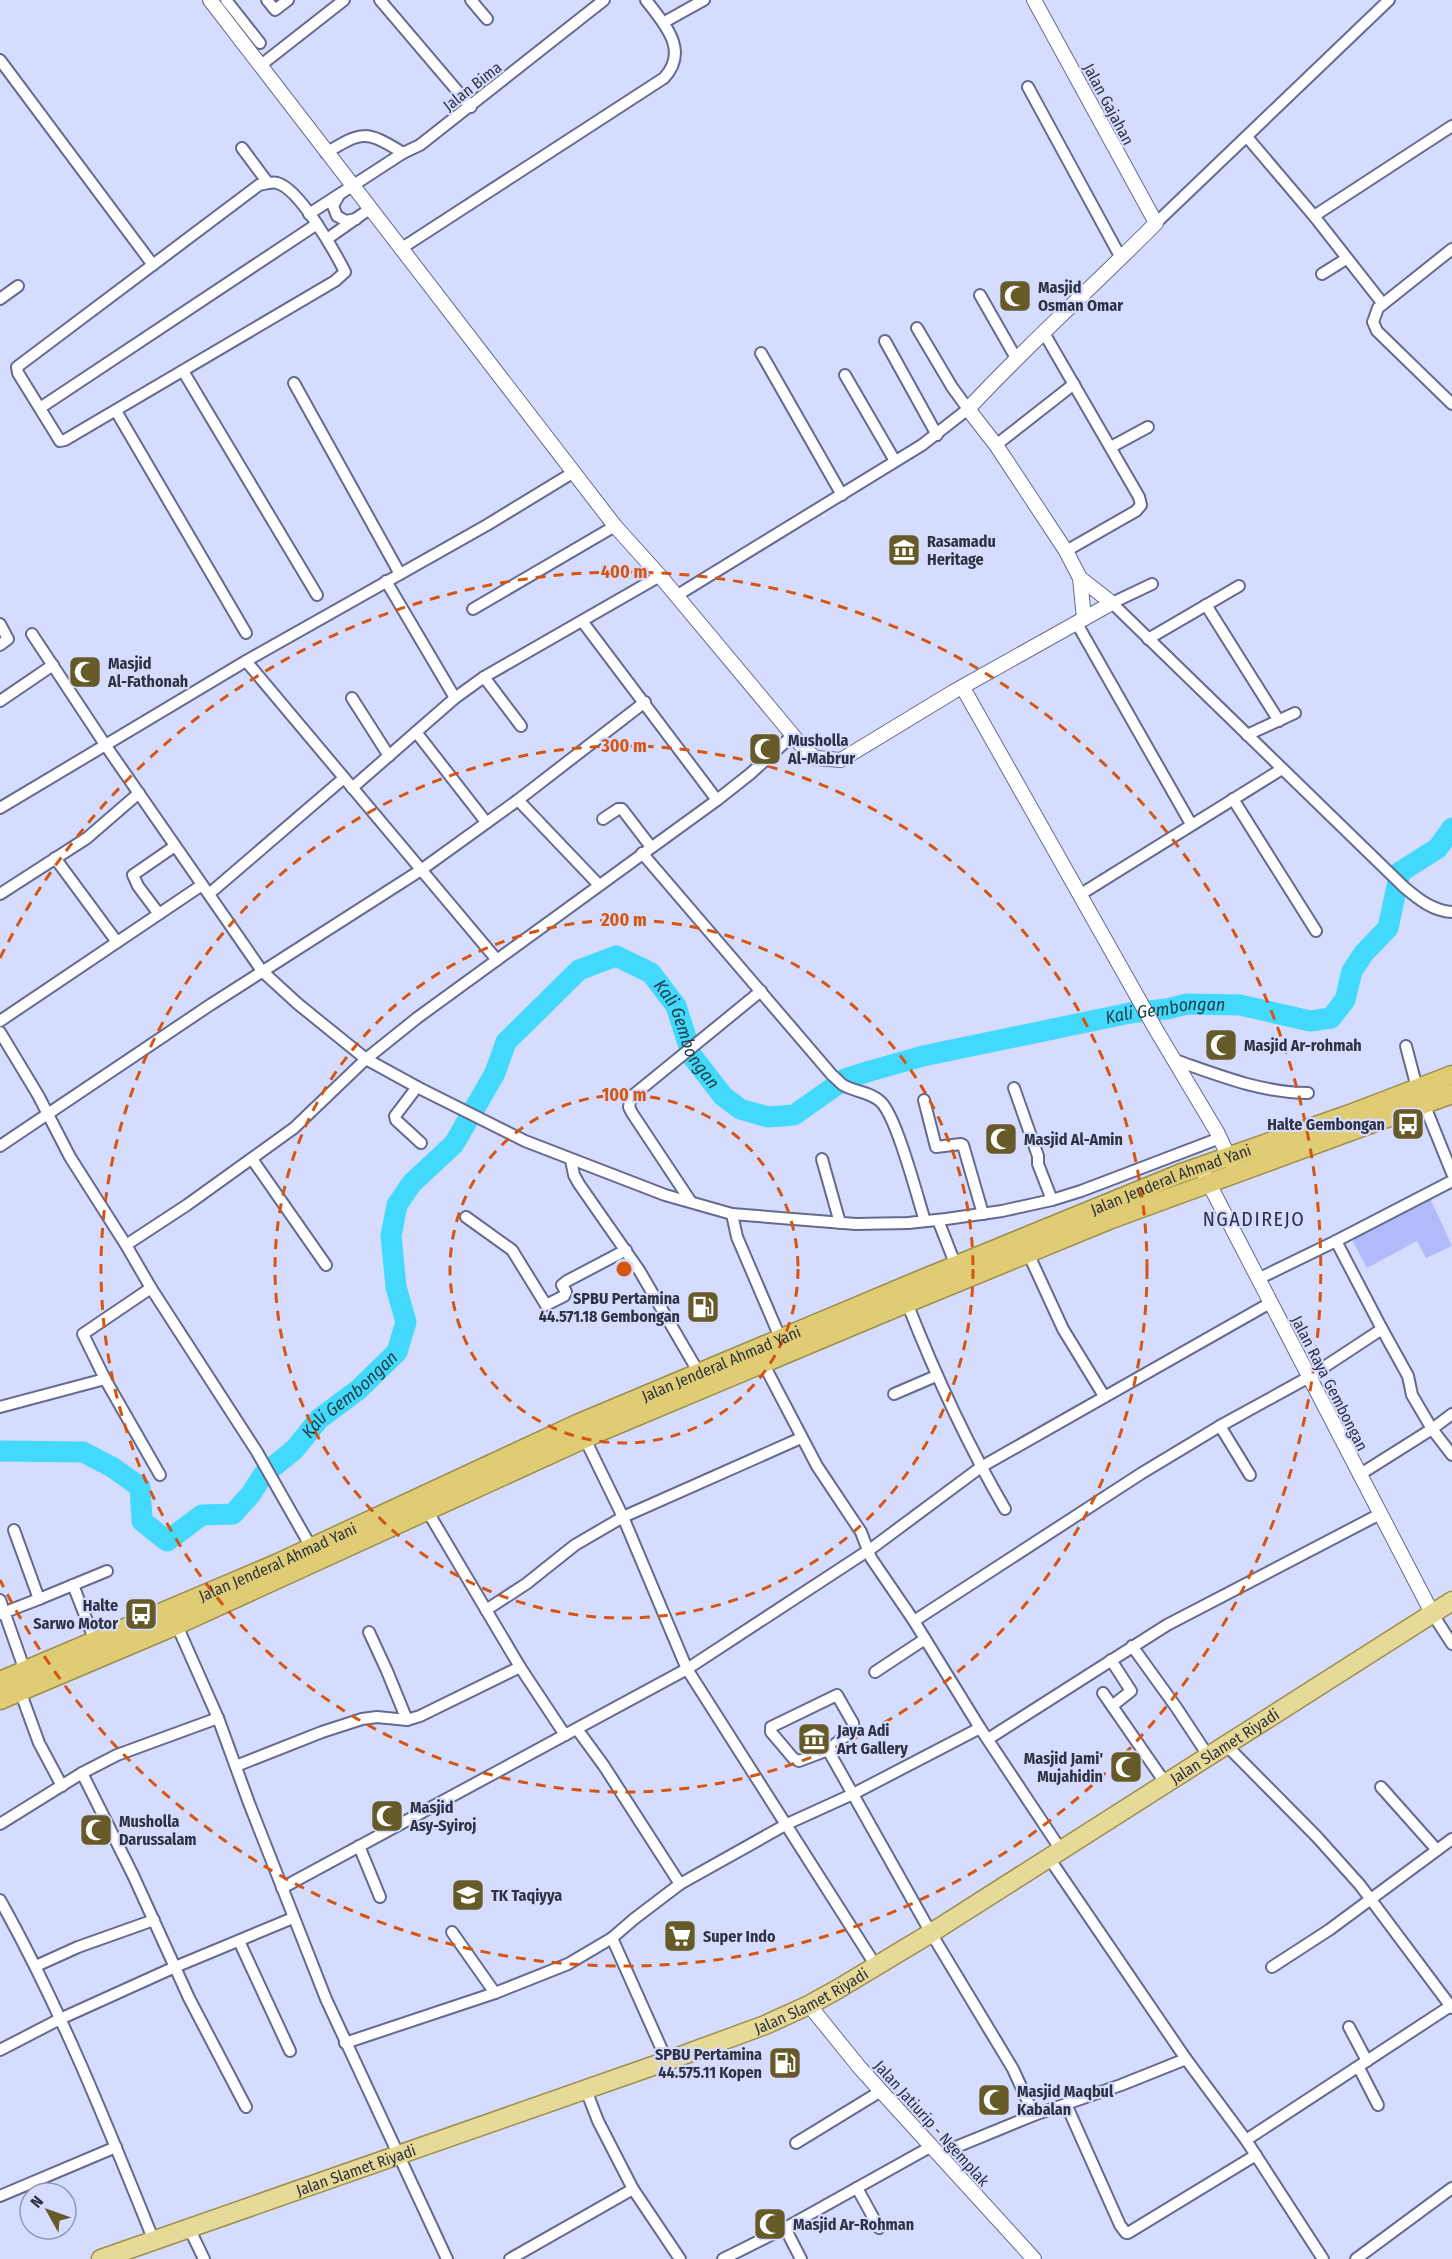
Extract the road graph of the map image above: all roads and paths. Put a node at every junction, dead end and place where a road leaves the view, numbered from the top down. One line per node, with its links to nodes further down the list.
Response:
1 (210, 0): 17 (street)
2 (226, 0): 15 (street)
3 (267, 0): 4 (street)
4 (288, 0)
5 (344, 0): 17 (street)
6 (380, 0): 19 (street)
7 (471, 0): 13 (street)
8 (604, 0): 19 (street, Jalan Bima)
9 (646, 0): 35 (street)
10 (704, 0): 14 (street)
11 (1034, 0): 32 (street, Jalan Gajahan)
12 (1389, 0): 21 (street)
13 (487, 19)
14 (668, 20)
15 (260, 43)
16 (0, 60): 39 (street)
17 (261, 65): 23 (street)
18 (1028, 87): 37 (street)
19 (471, 107): 24 (street, Jalan Bima)
20 (1452, 126): 30 (street)
21 (1247, 136): 30 (street); 32 (street)
22 (242, 148): 25 (street)
23 (326, 153): 24 (street); 26 (street)
24 (403, 153): 26 (street, Jalan Bima)
25 (268, 183): 29 (street); 39 (street)
26 (353, 185): 27 (street); 28 (street)
27 (340, 193): 29 (street); 31 (street)
28 (371, 208): 31 (street); 35 (street)
29 (309, 214): 33 (street)
30 (1314, 216): 38 (street)
31 (356, 219): 34 (street)
32 (1156, 223): 37 (street)
33 (317, 224): 34 (street); 55 (street)
34 (327, 239): 50 (street)
35 (402, 248): 63 (street)
36 (1452, 249): 44 (street)
37 (1121, 258): 46 (street)
38 (1346, 259): 40 (street); 44 (street)
39 (153, 265): 55 (street)
40 (1322, 274)
41 (18, 286): 43 (street)
42 (980, 295): 49 (street)
43 (0, 299)
44 (1383, 304): 54 (street)
45 (917, 328): 56 (street)
46 (1044, 333): 49 (street); 53 (street)
47 (885, 341): 59 (street)
48 (761, 353): 64 (street)
49 (1016, 358): 56 (street)
50 (183, 371): 57 (street); 73 (street)
51 (845, 375): 62 (street)
52 (294, 382): 67 (street)
53 (1074, 384): 60 (street); 61 (street)
54 (1452, 404)
55 (40, 408): 57 (street)
56 (968, 409): 59 (street); 60 (street)
57 (116, 411): 81 (street)
58 (1148, 428): 61 (street)
59 (937, 435): 62 (street)
60 (996, 445): 66 (street)
61 (1112, 447): 66 (street)
62 (895, 461): 64 (street)
63 (574, 472): 65 (street); 67 (street)
64 (842, 495): 74 (street)
65 (615, 526): 68 (street); 77 (street)
66 (1066, 552): 69 (street)
67 (400, 574): 70 (street)
68 (660, 576): 74 (street); 79 (street)
69 (1080, 578): 75 (street); 78 (street)
70 (386, 581): 85 (street); 90 (street)
71 (1152, 584): 75 (street)
72 (1239, 586): 76 (street)
73 (318, 595)
74 (676, 596): 98 (street)
75 (1112, 603): 78 (street); 83 (street)
76 (1206, 605): 83 (street); 94 (street)
77 (473, 609)
78 (1080, 620): 88 (street); 111 (street)
79 (582, 621): 87 (street); 92 (street)
80 (0, 624): 84 (street)
81 (246, 633)
82 (32, 634): 86 (street)
83 (1148, 639): 97 (street)
84 (0, 645)
85 (246, 662): 99 (street); 102 (street)
86 (53, 665): 91 (street); 99 (street)
87 (484, 677): 90 (street); 95 (street)
88 (963, 688): 98 (street); 119 (street)
89 (352, 698): 100 (street)
90 (455, 698): 96 (street)
91 (0, 701)
92 (645, 702): 106 (street); 107 (street)
93 (1295, 713): 94 (street)
94 (1279, 720): 97 (street)
95 (521, 726)
96 (416, 732): 100 (street); 110 (street)
97 (1248, 735): 101 (street)
98 (792, 736): 107 (street)
99 (106, 746): 104 (street); 108 (street)
100 (389, 756): 103 (street)
101 (1282, 769): 105 (street); 120 (street)
102 (344, 778): 103 (street); 117 (street)
103 (352, 788): 115 (street)
104 (139, 793): 112 (street); 114 (street)
105 (1233, 799): 111 (street); 122 (street)
106 (518, 800): 110 (street); 116 (street)
107 (717, 800): 113 (street)
108 (0, 808)
109 (603, 819): 113 (street)
110 (486, 822): 115 (street)
111 (1191, 824): 119 (street)
112 (175, 846): 117 (street); 121 (street)
113 (647, 850): 116 (street); 126 (street)
114 (55, 858): 118 (street); 123 (street)
115 (421, 870): 124 (street); 125 (street)
116 (599, 885): 124 (street)
117 (205, 890): 121 (street); 125 (street)
118 (0, 894)
119 (1081, 894): 131 (street)
120 (1452, 912)
121 (159, 914): 123 (street)
122 (1316, 931)
123 (117, 942): 127 (street)
124 (497, 960): 130 (street)
125 (262, 971): 130 (street); 139 (street)
126 (761, 991): 153 (street); 158 (street)
127 (0, 1021)
128 (0, 1032): 139 (street)
129 (1406, 1046): 137 (street)
130 (366, 1059): 133 (street); 144 (street)
131 (1174, 1060): 135 (street); 140 (street)
132 (1452, 1075): 137 (highway, Jalan Jenderal Ahmad Yani)
133 (417, 1087): 141 (street); 146 (street)
134 (1014, 1088): 152 (street)
135 (1308, 1093)
136 (1452, 1094): 137 (highway, Jalan Jenderal Ahmad Yani)
137 (1421, 1096): 143 (highway, Jalan Jenderal Ahmad Yani); 148 (street); 149 (highway, Jalan Jenderal Ahmad Yani)
138 (924, 1100): 155 (street)
139 (46, 1114): 142 (street); 161 (street)
140 (1220, 1138): 143 (street); 152 (street)
141 (421, 1143)
142 (0, 1146)
143 (1229, 1156): 147 (highway, Jalan Jenderal Ahmad Yani); 149 (street)
144 (252, 1159): 161 (street); 164 (street)
145 (822, 1159): 159 (street)
146 (571, 1160): 153 (street); 162 (street)
147 (1202, 1166): 151 (street, Jalan Raya Gembongan); 165 (highway, Jalan Jenderal Ahmad Yani)
148 (1452, 1173)
149 (1236, 1174): 151 (highway, Jalan Jenderal Ahmad Yani)
150 (1452, 1181): 160 (street)
151 (1208, 1184): 163 (highway, Jalan Jenderal Ahmad Yani); 166 (street, Jalan Raya Gembongan)
152 (1052, 1200): 155 (street)
153 (691, 1202): 154 (street)
154 (732, 1214): 159 (street); 171 (street)
155 (983, 1214): 157 (street)
156 (466, 1217): 162 (street)
157 (938, 1220): 158 (street); 165 (street)
158 (925, 1221): 159 (street)
159 (840, 1223)
160 (1336, 1241): 166 (street); 170 (street)
161 (126, 1245): 167 (street)
162 (626, 1250): 173 (street)
163 (1028, 1253): 168 (highway, Jalan Jenderal Ahmad Yani); 178 (street)
164 (326, 1265)
165 (956, 1266): 171 (highway, Jalan Jenderal Ahmad Yani)
166 (1258, 1279): 169 (street, Jalan Raya Gembongan)
167 (151, 1288): 176 (street); 195 (street)
168 (907, 1303): 171 (highway, Jalan Jenderal Ahmad Yani); 174 (street)
169 (1270, 1304): 175 (street, Jalan Raya Gembongan); 178 (street)
170 (1382, 1329): 175 (street); 182 (street)
171 (784, 1347): 172 (highway, Jalan Jenderal Ahmad Yani)
172 (760, 1357): 173 (highway, Jalan Jenderal Ahmad Yani); 183 (street); 184 (highway, Jalan Jenderal Ahmad Yani)
173 (699, 1373): 190 (highway, Jalan Jenderal Ahmad Yani)
174 (936, 1376): 177 (street); 186 (street)
175 (1309, 1377): 181 (street); 189 (street, Jalan Raya Gembongan)
176 (105, 1379): 179 (street); 187 (street)
177 (894, 1394)
178 (1104, 1396): 186 (street)
179 (0, 1407)
180 (1452, 1414): 182 (street)
181 (1220, 1426): 188 (street); 206 (street)
182 (1432, 1429): 185 (street); 189 (street)
183 (801, 1438): 193 (street); 196 (street)
184 (585, 1439): 190 (highway, Jalan Jenderal Ahmad Yani); 193 (street)
185 (1452, 1455)
186 (981, 1467): 191 (street); 196 (street)
187 (160, 1475)
188 (1250, 1475)
189 (1359, 1475): 192 (street, Jalan Raya Gembongan)
190 (423, 1504): 195 (highway, Jalan Jenderal Ahmad Yani); 202 (street); 205 (highway, Jalan Jenderal Ahmad Yani)
191 (1005, 1509)
192 (1380, 1514): 204 (street, Jalan Raya Gembongan); 211 (street)
193 (623, 1516): 202 (street); 214 (street)
194 (14, 1530): 199 (street)
195 (311, 1547): 205 (highway, Jalan Jenderal Ahmad Yani)
196 (868, 1550): 206 (street); 214 (street)
197 (106, 1570): 198 (street)
198 (73, 1585): 199 (street); 209 (street)
199 (39, 1599): 203 (street)
200 (0, 1600): 203 (street)
201 (1452, 1601): 204 (main road, Jalan Slamet Riyadi)
202 (486, 1610): 213 (street)
203 (2, 1613): 215 (street)
204 (1432, 1613): 210 (street); 228 (main road, Jalan Slamet Riyadi)
205 (173, 1618): 209 (highway, Jalan Jenderal Ahmad Yani); 218 (highway, Jalan Jenderal Ahmad Yani); 222 (street)
206 (914, 1621): 208 (street)
207 (369, 1632): 223 (street)
208 (925, 1639): 216 (street); 224 (street)
209 (95, 1641): 215 (highway, Jalan Jenderal Ahmad Yani)
210 (1452, 1644)
211 (1132, 1646): 212 (street); 230 (street)
212 (1111, 1660): 221 (street); 227 (street)
213 (520, 1667): 223 (street); 226 (street)
214 (687, 1669): 225 (street); 238 (street)
215 (25, 1671): 217 (highway, Jalan Jenderal Ahmad Yani)
216 (875, 1672)
217 (0, 1682)
218 (20, 1691): 220 (highway, Jalan Jenderal Ahmad Yani); 234 (street)
219 (1103, 1693): 221 (street)
220 (0, 1700)
221 (1112, 1706): 233 (street)
222 (218, 1718): 231 (street); 232 (street)
223 (407, 1720): 231 (street)
224 (980, 1728): 227 (street); 236 (street)
225 (577, 1729): 226 (street); 243 (street)
226 (565, 1736): 240 (street)
227 (988, 1739): 242 (street)
228 (1226, 1746): 230 (main road, Jalan Slamet Riyadi); 246 (street)
229 (828, 1750): 229 (street); 236 (street)
230 (1209, 1757): 233 (main road, Jalan Slamet Riyadi)
231 (236, 1766): 244 (street)
232 (82, 1773): 234 (street); 249 (street)
233 (1166, 1784): 242 (main road, Jalan Slamet Riyadi)
234 (62, 1786): 237 (street)
235 (1381, 1787): 241 (street)
236 (853, 1794): 238 (street); 251 (street)
237 (0, 1824)
238 (787, 1824): 243 (street); 255 (street)
239 (1451, 1843): 241 (street)
240 (359, 1846): 244 (street); 245 (street)
241 (1437, 1850): 246 (street)
242 (1055, 1854): 251 (main road, Jalan Slamet Riyadi); 266 (street)
243 (680, 1884): 252 (street)
244 (282, 1888): 248 (street)
245 (380, 1897)
246 (1371, 1899): 257 (street); 260 (street)
247 (1, 1905): 254 (street)
248 (293, 1918): 253 (street); 263 (street)
249 (154, 1920): 254 (street); 256 (street)
250 (452, 1932): 258 (street)
251 (931, 1933): 255 (main road, Jalan Slamet Riyadi); 274 (street)
252 (612, 1938): 258 (street); 267 (street)
253 (239, 1941): 256 (street); 265 (street)
254 (36, 1966): 261 (street)
255 (876, 1966): 259 (main road, Jalan Slamet Riyadi)
256 (175, 1967): 261 (street); 273 (street)
257 (1272, 1967)
258 (495, 1993): 263 (street)
259 (809, 2005): 267 (main road, Jalan Slamet Riyadi); 270 (street, Jalan Jatiurip - Ngemplak)
260 (1452, 2006): 268 (street)
261 (60, 2019): 264 (street); 277 (street)
262 (1349, 2027): 268 (street)
263 (345, 2043): 279 (street)
264 (0, 2050)
265 (290, 2051)
266 (1186, 2059): 271 (street); 275 (street)
267 (668, 2061): 269 (main road, Jalan Slamet Riyadi)
268 (1363, 2065): 272 (street); 275 (street)
269 (586, 2090): 279 (main road, Jalan Slamet Riyadi); 283 (street)
270 (881, 2091): 276 (street); 278 (street, Jalan Jatiurip - Ngemplak)
271 (1066, 2104): 274 (street); 280 (street)
272 (1378, 2105)
273 (246, 2107)
274 (1034, 2115): 278 (street)
275 (1246, 2140): 280 (street)
276 (796, 2143)
277 (116, 2147): 284 (street); 288 (street)
278 (935, 2150): 281 (street); 289 (street, Jalan Jatiurip - Ngemplak)
279 (399, 2154): 285 (main road, Jalan Slamet Riyadi); 292 (street)
280 (1256, 2155): 297 (street)
281 (857, 2188): 286 (street); 287 (street)
282 (1452, 2188): 298 (street)
283 (633, 2189): 293 (street); 294 (street)
284 (0, 2196)
285 (189, 2228): 288 (main road, Jalan Slamet Riyadi); 291 (street)
286 (785, 2228): 295 (street); 296 (street)
287 (879, 2228)
288 (154, 2241): 290 (main road, Jalan Slamet Riyadi)
289 (1028, 2257)
290 (101, 2259)
291 (204, 2259)
292 (447, 2259)
293 (510, 2259)
294 (680, 2259)
295 (723, 2259)
296 (801, 2259)
297 (1323, 2259)
298 (1356, 2259)

